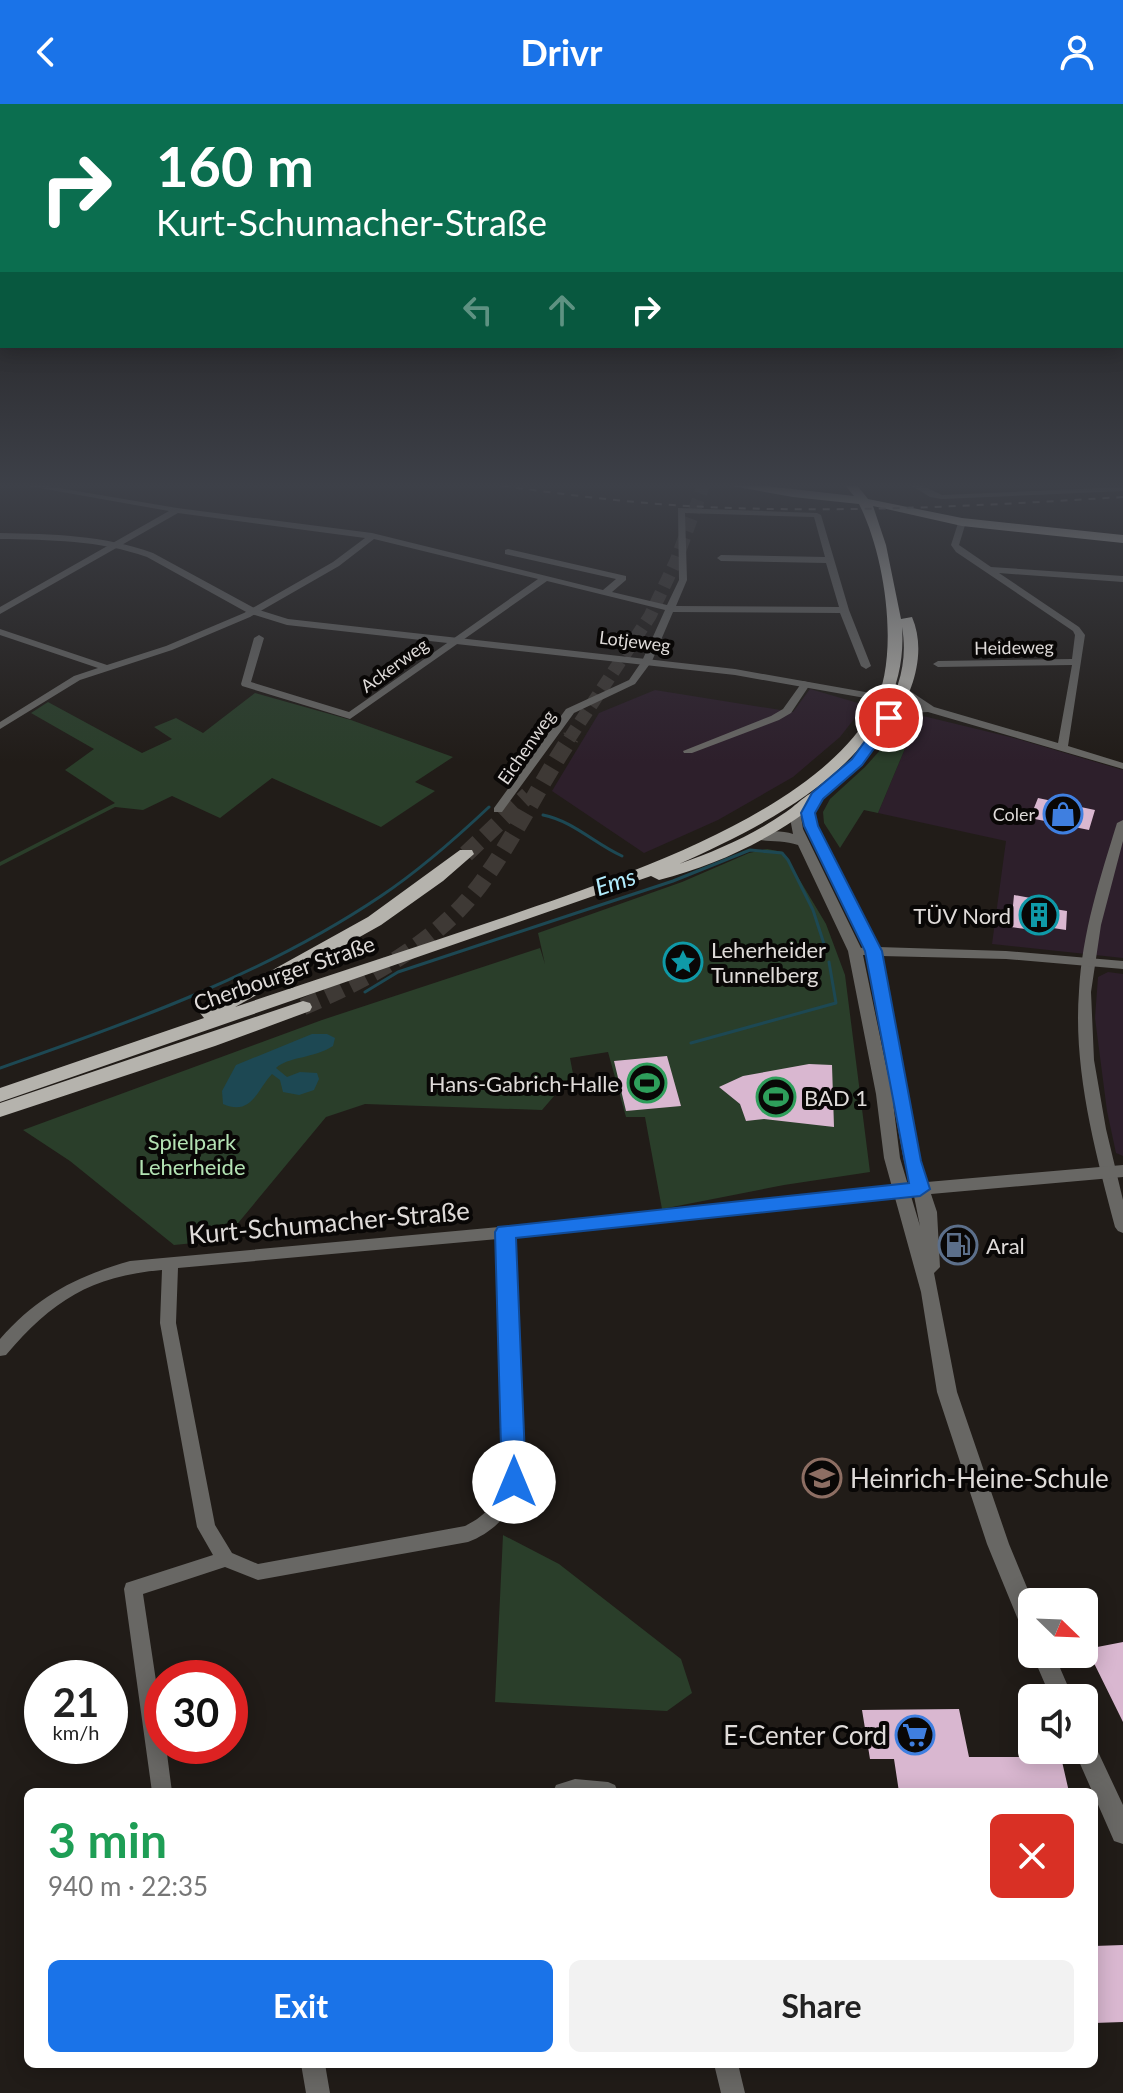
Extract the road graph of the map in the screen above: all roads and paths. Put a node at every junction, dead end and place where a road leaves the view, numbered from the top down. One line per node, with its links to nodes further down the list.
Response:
1 (61, 577): 16 (street)
2 (190, 577): 17 (street, Lotjeweg)
3 (313, 577): 17 (street)
4 (547, 577): 13 (street); 20 (street, Ackerweg)
5 (618, 577): 13 (street)
6 (683, 577): 14 (street, Eichenweg)
7 (835, 577): 15 (street)
8 (885, 577): 27 (main road, Cherbourger Straße)
9 (900, 577): 27 (main road, Cherbourger Straße)
10 (999, 577): 22 (street, Heideweg)
11 (1091, 577): 12 (street)
12 (1123, 579)
13 (606, 592): 14 (street)
14 (672, 609): 15 (street); 21 (street, Eichenweg)
15 (844, 610): 24 (street)
16 (0, 611)
17 (252, 611): 20 (street, Lotjeweg); 25 (street)
18 (0, 632): 25 (street)
19 (259, 638): 20 (street, Ackerweg)
20 (457, 640): 21 (street, Lotjeweg)
21 (647, 661): 26 (street, Lotjeweg); 37 (street, Eichenweg)
22 (1077, 662): 23 (street, Heideweg); 33 (street)
23 (938, 664)
24 (866, 666)
25 (107, 668): 30 (street)
26 (806, 683): 27 (street, Lotjeweg); 34 (street)
27 (897, 696): 29 (street); 31 (main road, Cherbourger Straße); 36 (main road, Cherbourger Straße)
28 (0, 709): 30 (street)
29 (930, 709): 31 (street); 33 (street)
30 (19, 714): 32 (street)
31 (889, 718): 36 (main road, Cherbourger Straße)
32 (0, 726)
33 (1062, 748): 35 (street)
34 (688, 751)
35 (1123, 766)
36 (809, 794): 38 (main road, Cherbourger Straße); 39 (main road, Cherbourger Straße)
37 (498, 810)
38 (773, 810): 39 (main road); 44 (main road, Cherbourger Straße)
39 (802, 816): 41 (main road, Cherbourger Straße); 42 (street); 46 (street)
40 (1123, 823): 47 (street)
41 (758, 837): 42 (street); 44 (main road, Cherbourger Straße)
42 (803, 842): 45 (street)
43 (466, 854): 50 (main road)
44 (582, 896): 50 (main road, Cherbourger Straße)
45 (855, 951): 46 (street); 55 (street)
46 (873, 951): 47 (street); 54 (street)
47 (1088, 962): 48 (street); 53 (street)
48 (1123, 965)
49 (303, 1007): 52 (main road)
50 (129, 1051): 51 (main road, Cherbourger Straße)
51 (0, 1095)
52 (0, 1110)
53 (1115, 1172): 54 (street, Kurt-Schumacher-Straße); 56 (street)
54 (920, 1189): 55 (street, Kurt-Schumacher-Straße); 59 (street)
55 (901, 1191): 57 (street, Kurt-Schumacher-Straße); 59 (street)
56 (1123, 1227)
57 (505, 1232): 58 (street, Kurt-Schumacher-Straße); 61 (street)
58 (170, 1263): 60 (street); 61 (street, Kurt-Schumacher-Straße)
59 (930, 1292): 62 (street)
60 (0, 1350)
61 (225, 1559): 64 (street)
62 (1018, 1593)
63 (1092, 1764): 65 (street)
64 (161, 1788)
65 (1123, 1832)
66 (314, 2068): 68 (street)
67 (727, 2068): 69 (street)
68 (318, 2093)
69 (733, 2093)

